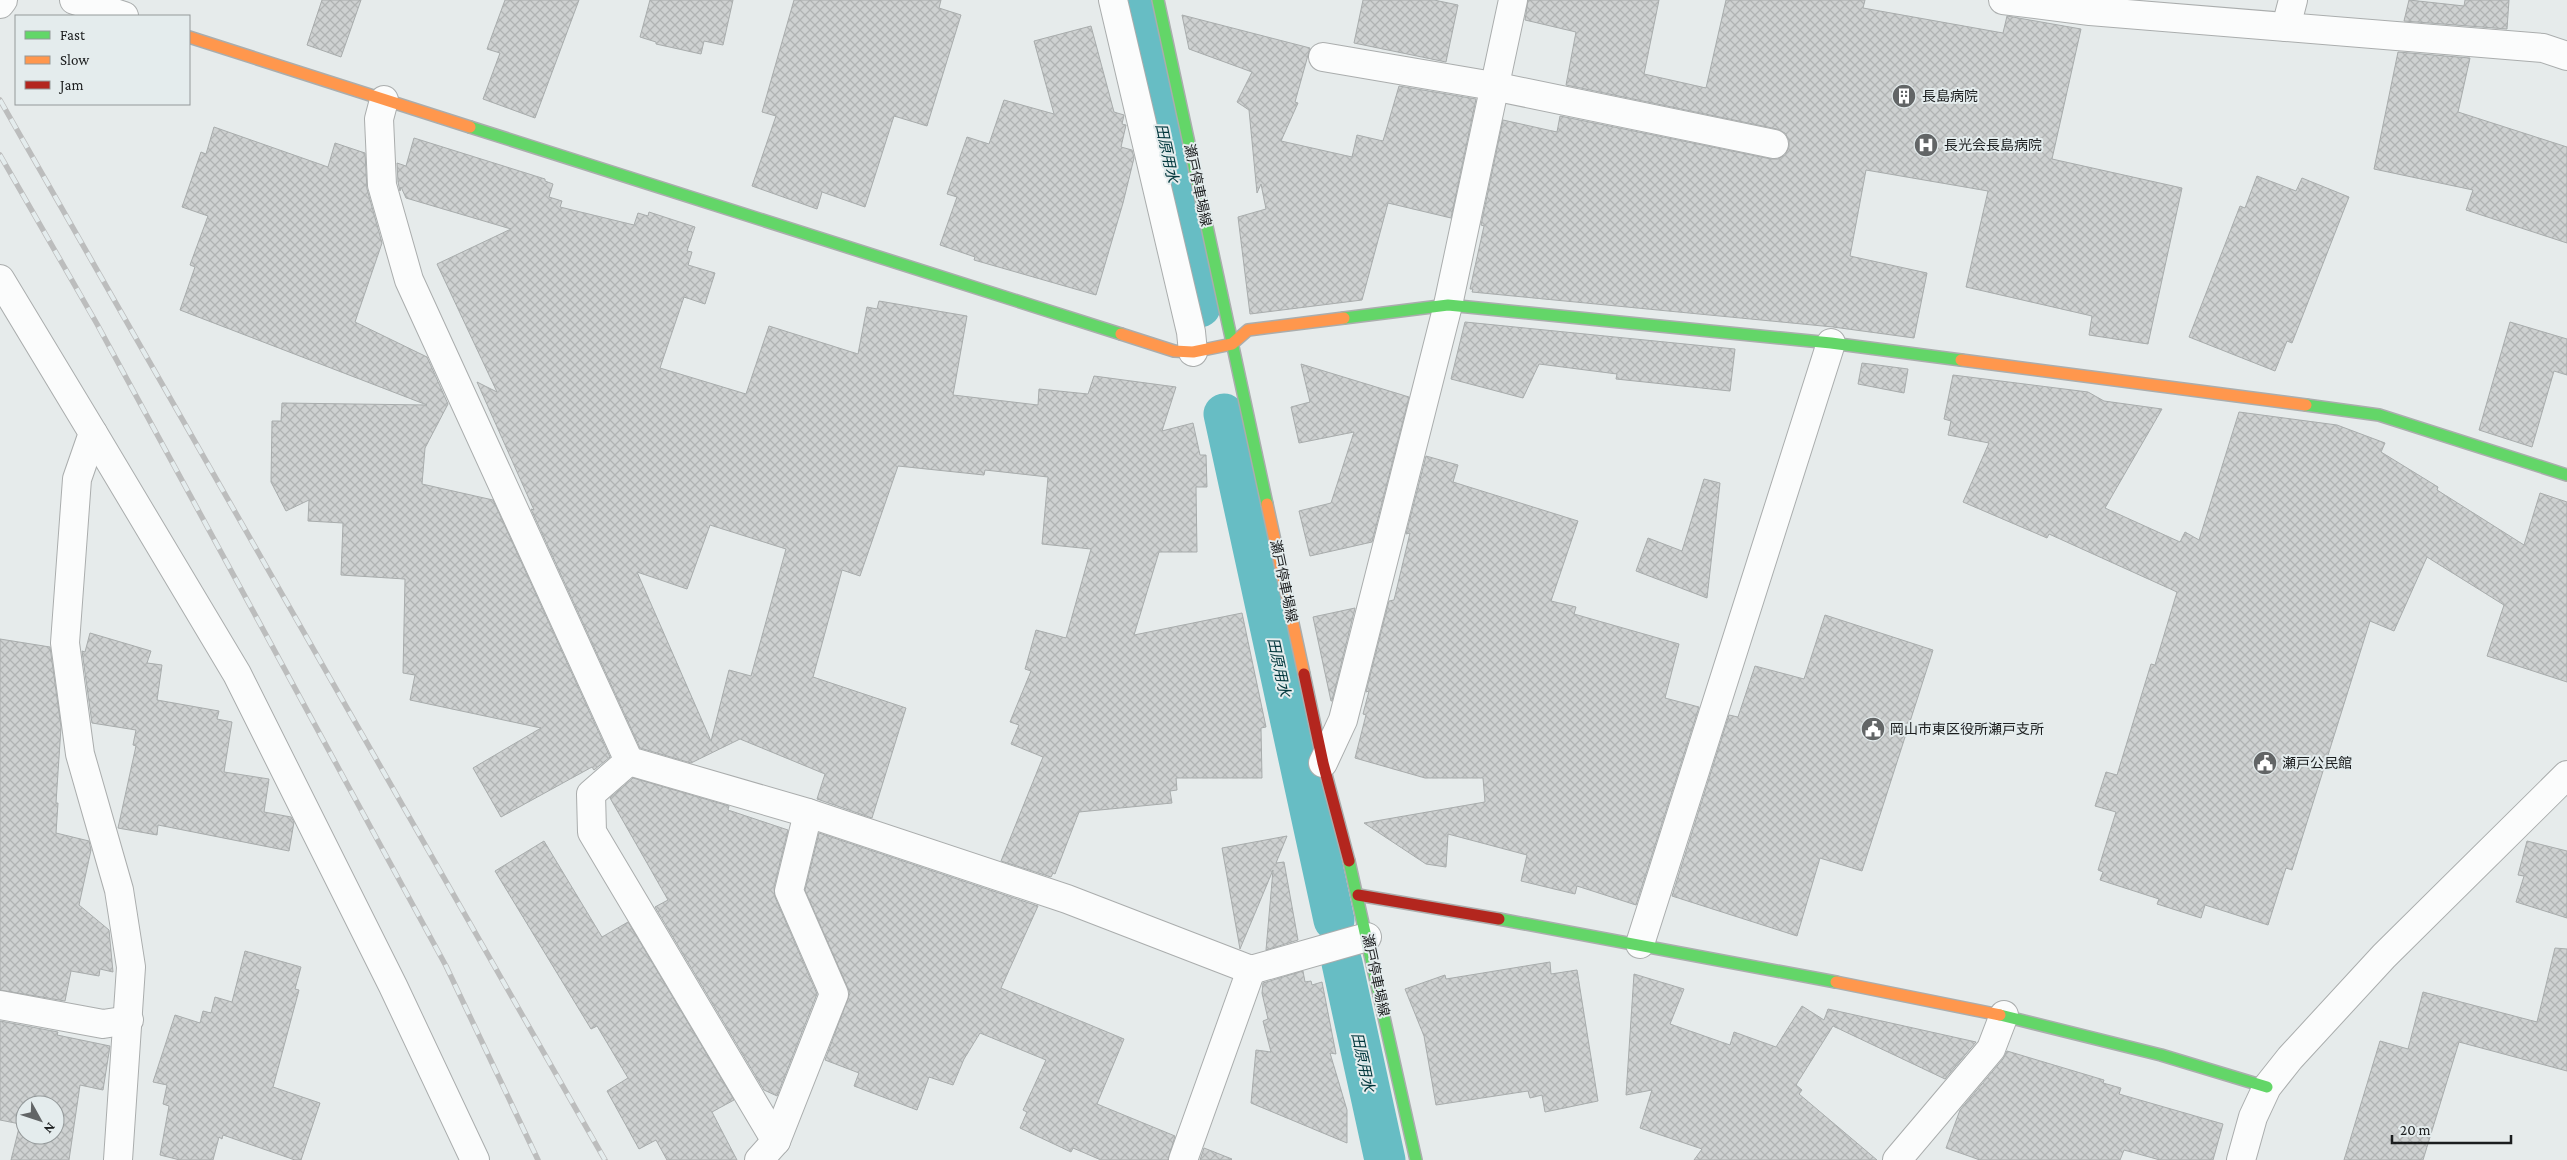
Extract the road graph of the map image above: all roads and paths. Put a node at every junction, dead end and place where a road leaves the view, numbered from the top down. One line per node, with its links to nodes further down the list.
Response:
1 (3, 0): 8 (street)
2 (74, 0): 10 (street)
3 (1114, 0): 22 (street)
4 (1158, 0): 21 (street, 瀬戸停車場線)
5 (1513, 0): 15 (street)
6 (2003, 0): 9 (street)
7 (2293, 0): 11 (street)
8 (0, 4)
9 (2091, 6): 11 (street)
10 (121, 15)
11 (2286, 27): 13 (street)
12 (190, 37): 16 (street)
13 (2567, 56)
14 (1323, 57): 15 (street)
15 (1494, 86): 17 (street); 19 (street)
16 (384, 100): 22 (street); 25 (street)
17 (1774, 144)
18 (0, 279): 23 (street)
19 (1448, 305): 20 (street); 21 (street); 26 (street)
20 (1831, 343): 24 (street); 31 (street)
21 (1232, 344): 22 (street); 26 (street, 瀬戸停車場線)
22 (1193, 352)
23 (93, 433): 35 (street); 39 (street)
24 (2567, 475)
25 (629, 760): 28 (street); 37 (street)
26 (1323, 763): 29 (street, 瀬戸停車場線)
27 (2567, 775): 36 (street)
28 (808, 813): 32 (street); 37 (street)
29 (1358, 895): 30 (street, 瀬戸停車場線); 31 (street)
30 (1367, 937): 32 (street); 41 (street, 瀬戸停車場線)
31 (1640, 944): 34 (street)
32 (1251, 970): 40 (street)
33 (0, 1005): 35 (street)
34 (2004, 1015): 36 (street); 42 (street)
35 (129, 1020): 38 (street)
36 (2267, 1087): 43 (street)
37 (767, 1151)
38 (118, 1160)
39 (475, 1160)
40 (1183, 1160)
41 (1416, 1160)
42 (1897, 1160)
43 (2241, 1160)

